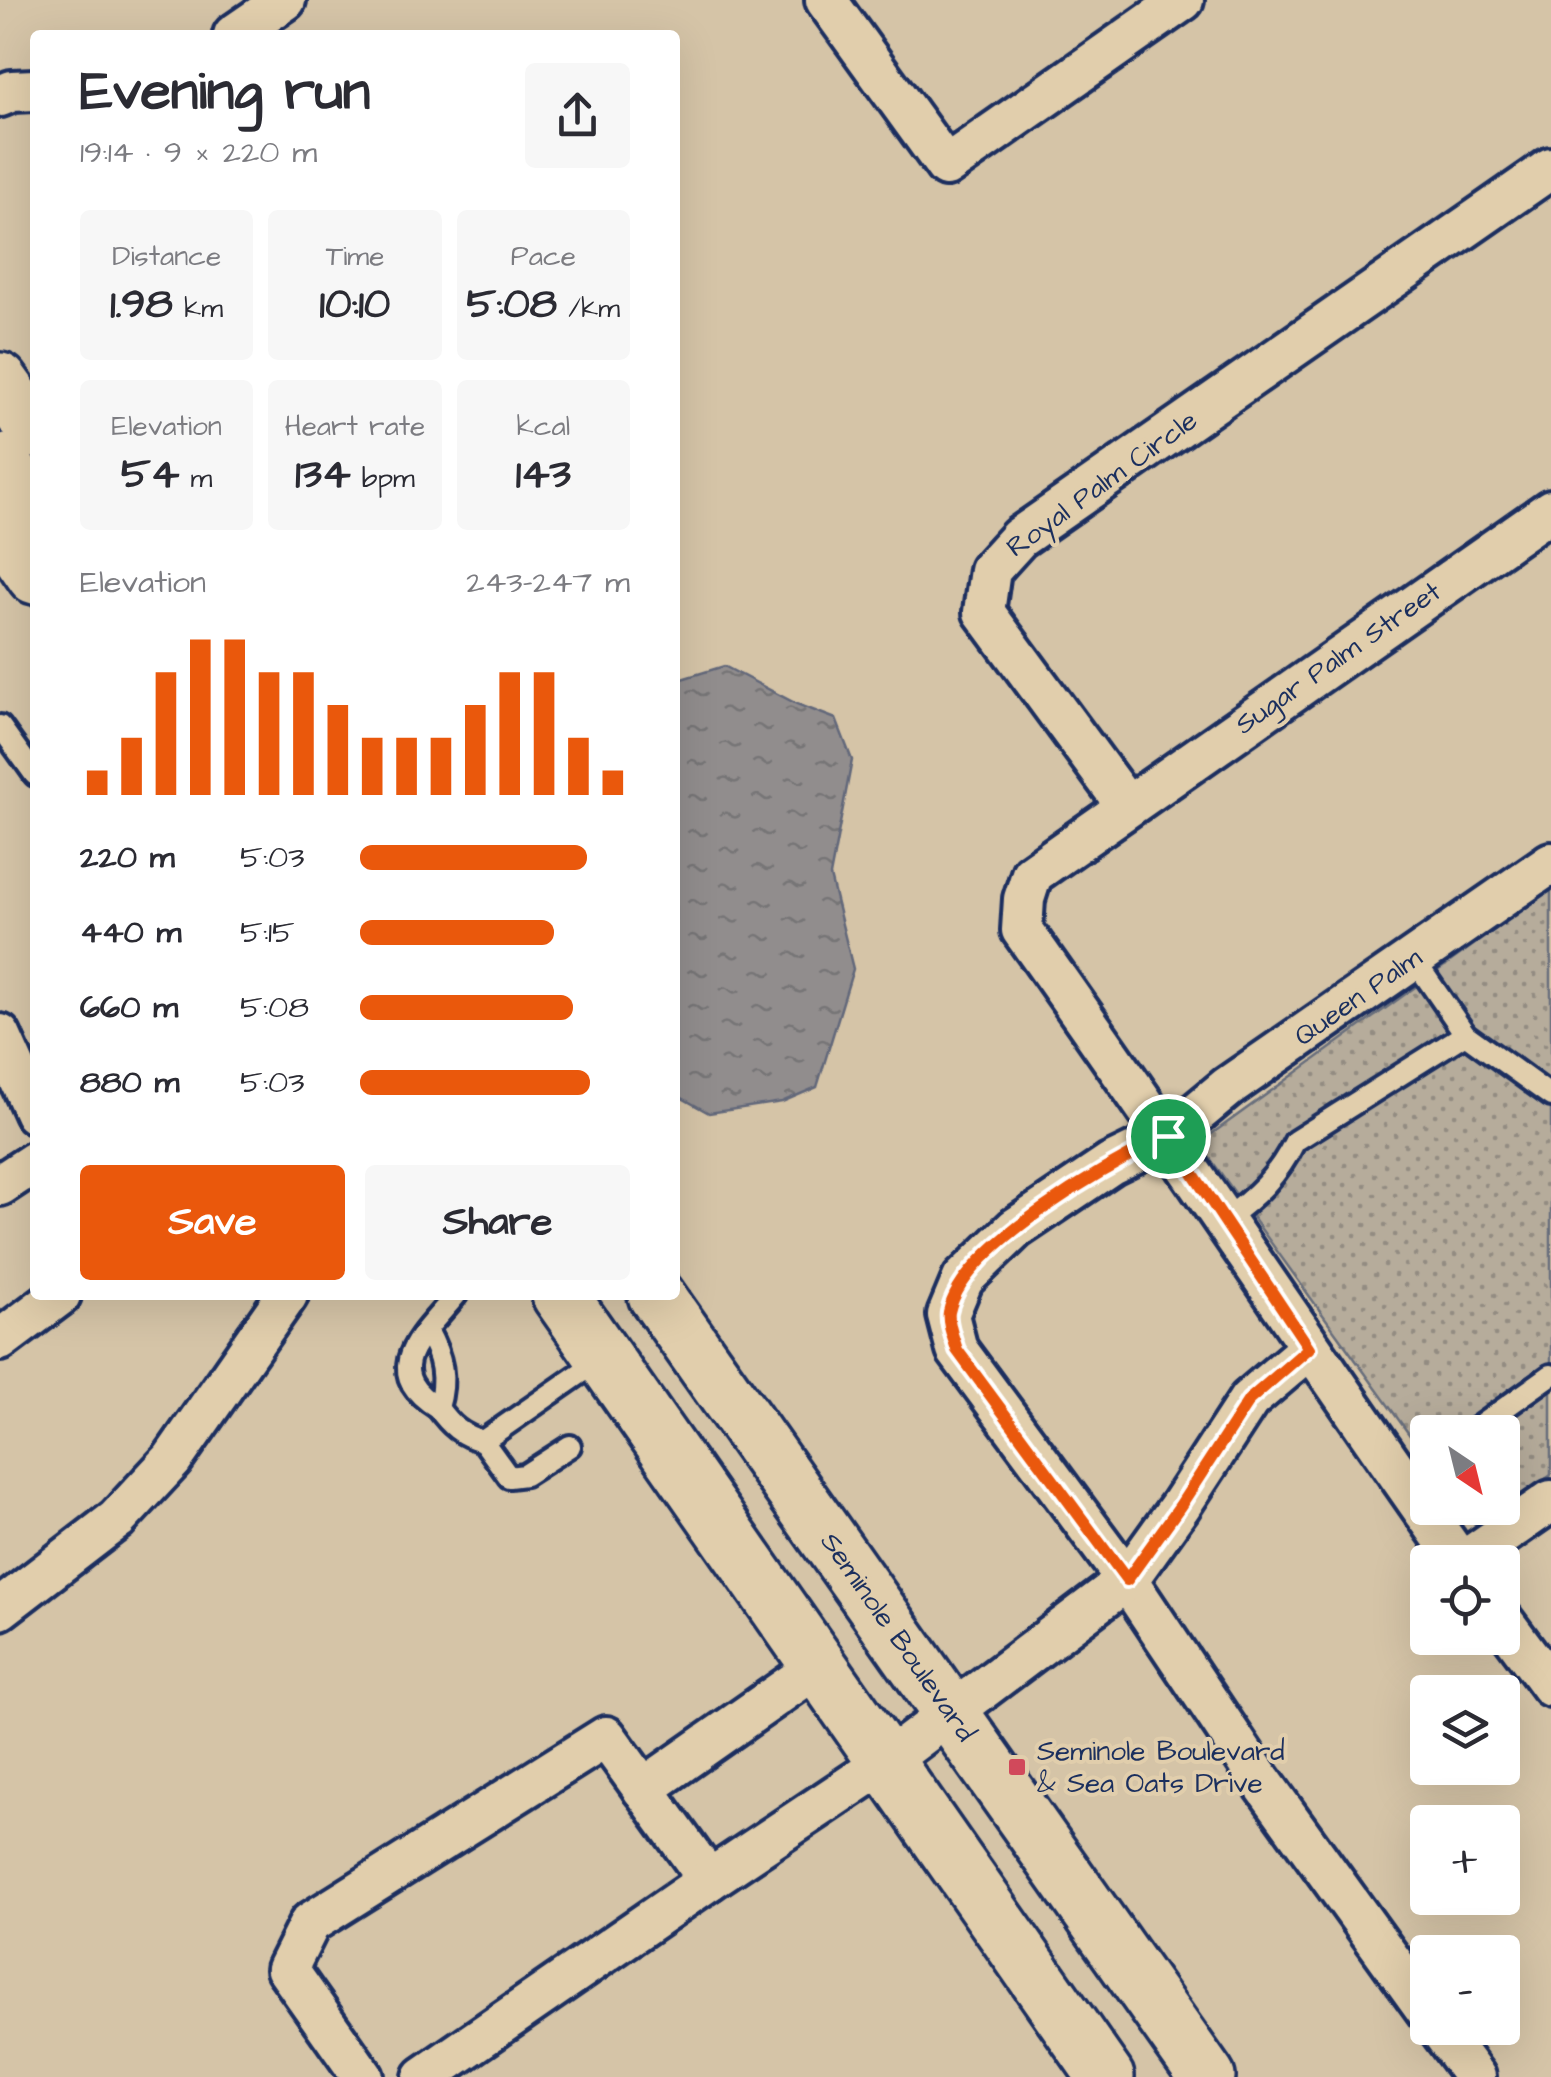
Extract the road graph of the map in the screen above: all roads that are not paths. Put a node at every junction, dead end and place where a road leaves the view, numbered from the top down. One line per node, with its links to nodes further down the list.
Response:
1 (284, 0): 4 (street)
2 (826, 0): 3 (street)
3 (1183, 0)
4 (241, 30)
5 (30, 90): 6 (street)
6 (0, 96)
7 (1551, 168): 17 (street, Royal Palm Circle)
8 (0, 381): 9 (main road)
9 (30, 423)
10 (0, 462): 11 (main road)
11 (30, 497)
12 (1551, 510): 17 (street, Sugar Palm Street)
13 (0, 526): 14 (main road)
14 (30, 569)
15 (0, 726): 16 (lane)
16 (30, 768)
17 (1126, 806): 24 (street)
18 (1551, 863): 19 (street, Queen Palm)
19 (1413, 958): 20 (lane); 24 (street, Queen Palm)
20 (1465, 1034): 23 (lane); 27 (lane)
21 (0, 1035): 22 (street)
22 (18, 1094)
23 (1551, 1096)
24 (1168, 1136): 27 (street); 45 (street)
25 (30, 1165): 26 (street)
26 (0, 1186)
27 (1224, 1220): 35 (street)
28 (53, 1300): 34 (street)
29 (284, 1300): 46 (street)
30 (452, 1300): 33 (lane)
31 (563, 1300): 36 (main road)
32 (654, 1300): 50 (main road, Seminole Boulevard)
33 (426, 1330): 38 (lane); 38 (lane)
34 (0, 1340)
35 (1309, 1348): 43 (street); 45 (street)
36 (603, 1358): 40 (lane); 48 (main road)
37 (1551, 1375): 39 (lane)
38 (438, 1408): 40 (lane)
39 (1495, 1415)
40 (483, 1441): 41 (lane)
41 (570, 1446)
42 (1551, 1501): 44 (street)
43 (1451, 1545)
44 (1487, 1545)
45 (1127, 1580): 50 (street); 54 (street)
46 (0, 1610)
47 (1520, 1644): 49 (street)
48 (817, 1667): 51 (main road); 52 (street)
49 (1551, 1686)
50 (952, 1713): 51 (street); 59 (main road, Seminole Boulevard)
51 (886, 1762): 53 (street); 58 (main road)
52 (643, 1789): 53 (street); 56 (street)
53 (709, 1880): 57 (street)
54 (1410, 1987)
55 (1451, 2045): 60 (street)
56 (363, 2077)
57 (424, 2077)
58 (1106, 2077)
59 (1208, 2077)
60 (1474, 2077)

